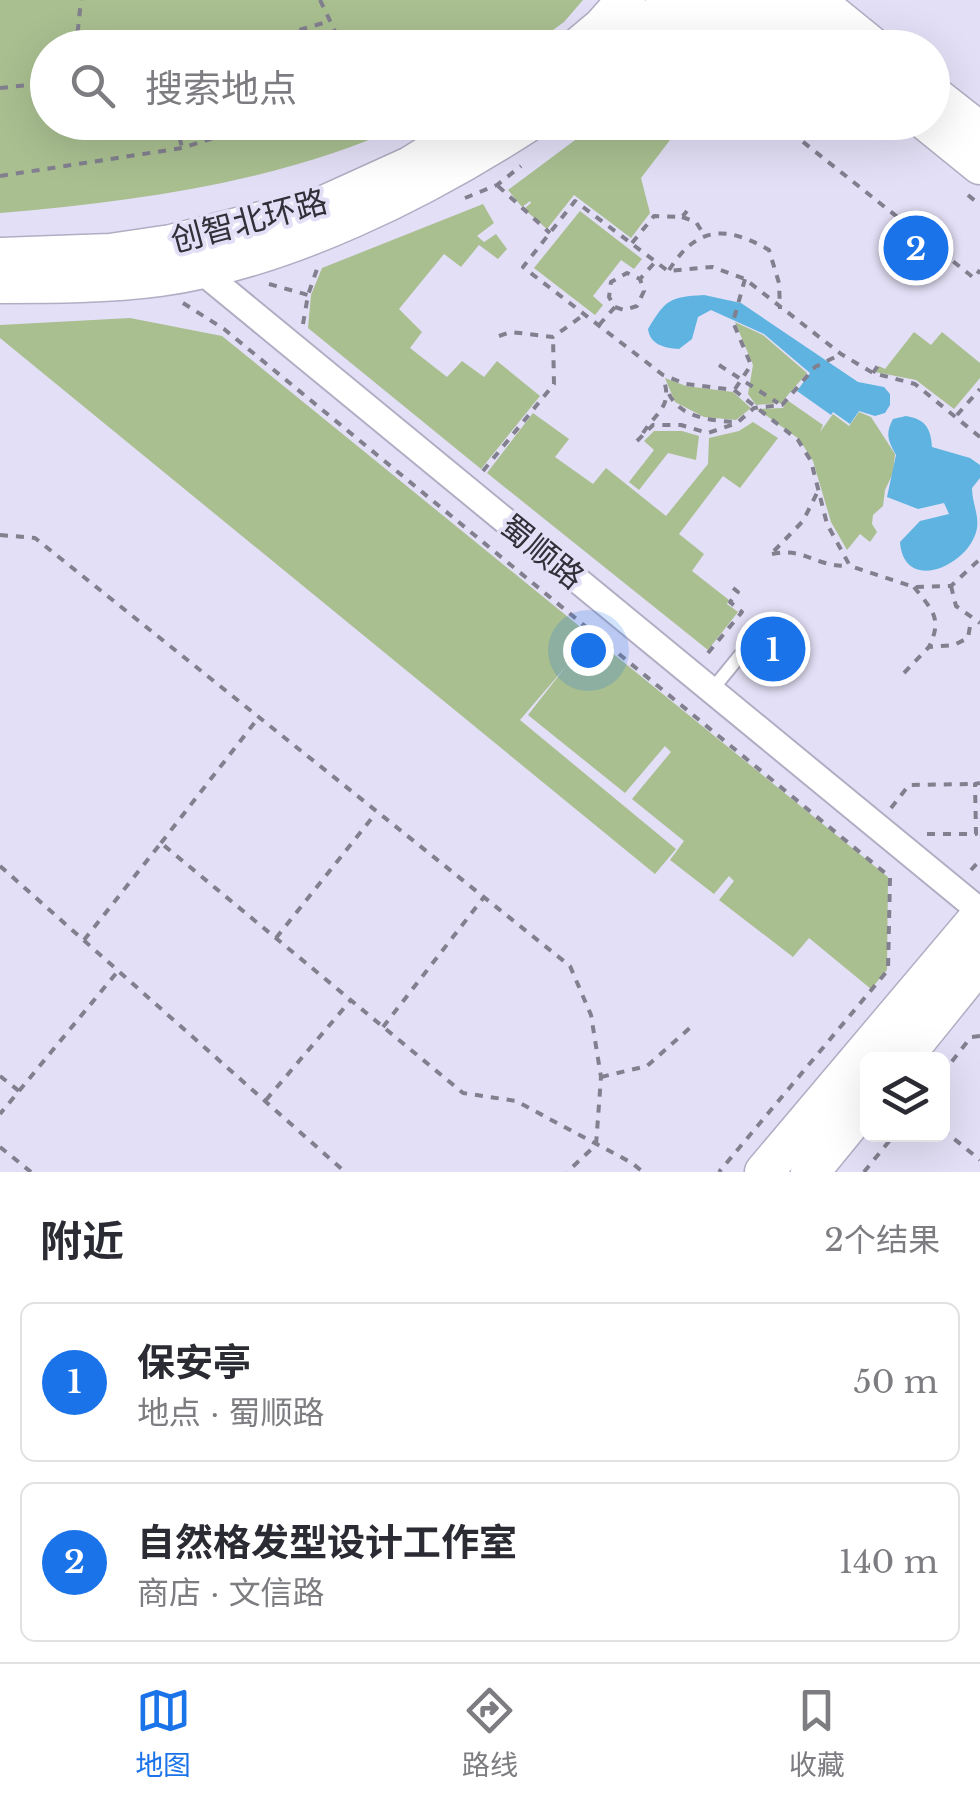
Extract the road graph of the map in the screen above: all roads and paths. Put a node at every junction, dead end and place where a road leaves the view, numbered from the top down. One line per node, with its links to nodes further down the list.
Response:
1 (81, 0): 6 (path)
2 (320, 0): 5 (path)
3 (792, 4): 4 (main road); 11 (main road); 12 (main road)
4 (651, 6): 9 (main road); 10 (main road)
5 (330, 21): 7 (path); 8 (path)
6 (78, 30)
7 (299, 30)
8 (334, 30)
9 (598, 30)
10 (634, 30)
11 (816, 30)
12 (840, 30)
13 (30, 84): 14 (path)
14 (0, 88)
15 (950, 108): 16 (main road)
16 (980, 132)
17 (180, 140): 23 (path)
18 (207, 140): 23 (path)
19 (451, 140): 32 (main road, 创智北环路)
20 (501, 140): 35 (main road)
21 (801, 140): 36 (path)
22 (949, 140): 24 (main road)
23 (182, 148): 25 (path)
24 (980, 165)
25 (0, 176)
26 (462, 200): 29 (path)
27 (687, 211): 28 (path)
28 (682, 217): 30 (path); 31 (path)
29 (550, 233): 31 (path); 45 (path)
30 (704, 236): 37 (path); 44 (path)
31 (632, 243): 34 (path)
32 (0, 258)
33 (322, 258): 42 (path)
34 (656, 262): 37 (path); 38 (path)
35 (199, 268): 40 (main road); 78 (street, 蜀顺路)
36 (980, 270)
37 (668, 271): 39 (path)
38 (640, 279): 43 (path); 43 (path)
39 (745, 279): 44 (path); 56 (path)
40 (0, 284)
41 (266, 284): 42 (path)
42 (308, 294): 47 (path)
43 (614, 306): 46 (path)
44 (780, 309): 51 (path)
45 (585, 314): 46 (path); 50 (path)
46 (599, 325): 55 (path)
47 (302, 329)
48 (224, 330): 115 (path)
49 (499, 336): 50 (path)
50 (553, 336): 65 (path)
51 (840, 354): 54 (path); 60 (path)
52 (879, 364): 54 (path)
53 (719, 365): 56 (path)
54 (873, 373): 62 (path)
55 (662, 375): 58 (path); 59 (path)
56 (743, 380): 58 (path); 60 (path)
57 (980, 389): 62 (path)
58 (734, 390): 61 (path)
59 (668, 394): 63 (path); 63 (path)
60 (782, 405): 61 (path)
61 (754, 408): 63 (path); 66 (path)
62 (957, 416): 64 (path)
63 (737, 423)
64 (980, 437)
65 (481, 474)
66 (818, 491): 69 (path); 69 (path)
67 (0, 534): 79 (path)
68 (980, 559): 70 (path)
69 (850, 566): 71 (path)
70 (952, 586): 71 (path); 73 (path)
71 (914, 587): 76 (path)
72 (734, 588): 78 (path)
73 (971, 620): 74 (path); 76 (path)
74 (980, 624)
75 (764, 626): 78 (lane)
76 (928, 647): 77 (path)
77 (904, 674)
78 (718, 682): 89 (street, 蜀顺路)
79 (259, 717): 81 (path); 83 (path)
80 (978, 784): 82 (path); 84 (path)
81 (377, 812): 88 (path); 90 (path)
82 (901, 817)
83 (161, 842): 90 (path); 91 (path)
84 (934, 844)
85 (980, 860): 87 (path)
86 (0, 866): 91 (path)
87 (968, 873)
88 (484, 897): 96 (path); 101 (path)
89 (980, 913): 116 (main road)
90 (276, 938): 94 (path)
91 (84, 940): 93 (path)
92 (980, 962): 98 (main road)
93 (118, 971): 102 (path); 103 (path)
94 (350, 1000): 96 (path); 103 (path)
95 (692, 1026): 101 (path)
96 (383, 1027): 108 (path)
97 (980, 1036): 99 (path)
98 (907, 1052)
99 (950, 1064)
100 (0, 1076): 102 (path)
101 (601, 1077): 108 (path)
102 (19, 1091): 105 (path)
103 (266, 1100): 112 (path)
104 (860, 1110): 117 (main road)
105 (0, 1114)
106 (950, 1136): 110 (path)
107 (888, 1142): 118 (path)
108 (596, 1145): 113 (path); 114 (path)
109 (0, 1147): 111 (path)
110 (980, 1160)
111 (31, 1172)
112 (346, 1172)
113 (567, 1172)
114 (643, 1172)
115 (718, 1172)
116 (764, 1172)
117 (810, 1172)
118 (864, 1172)

